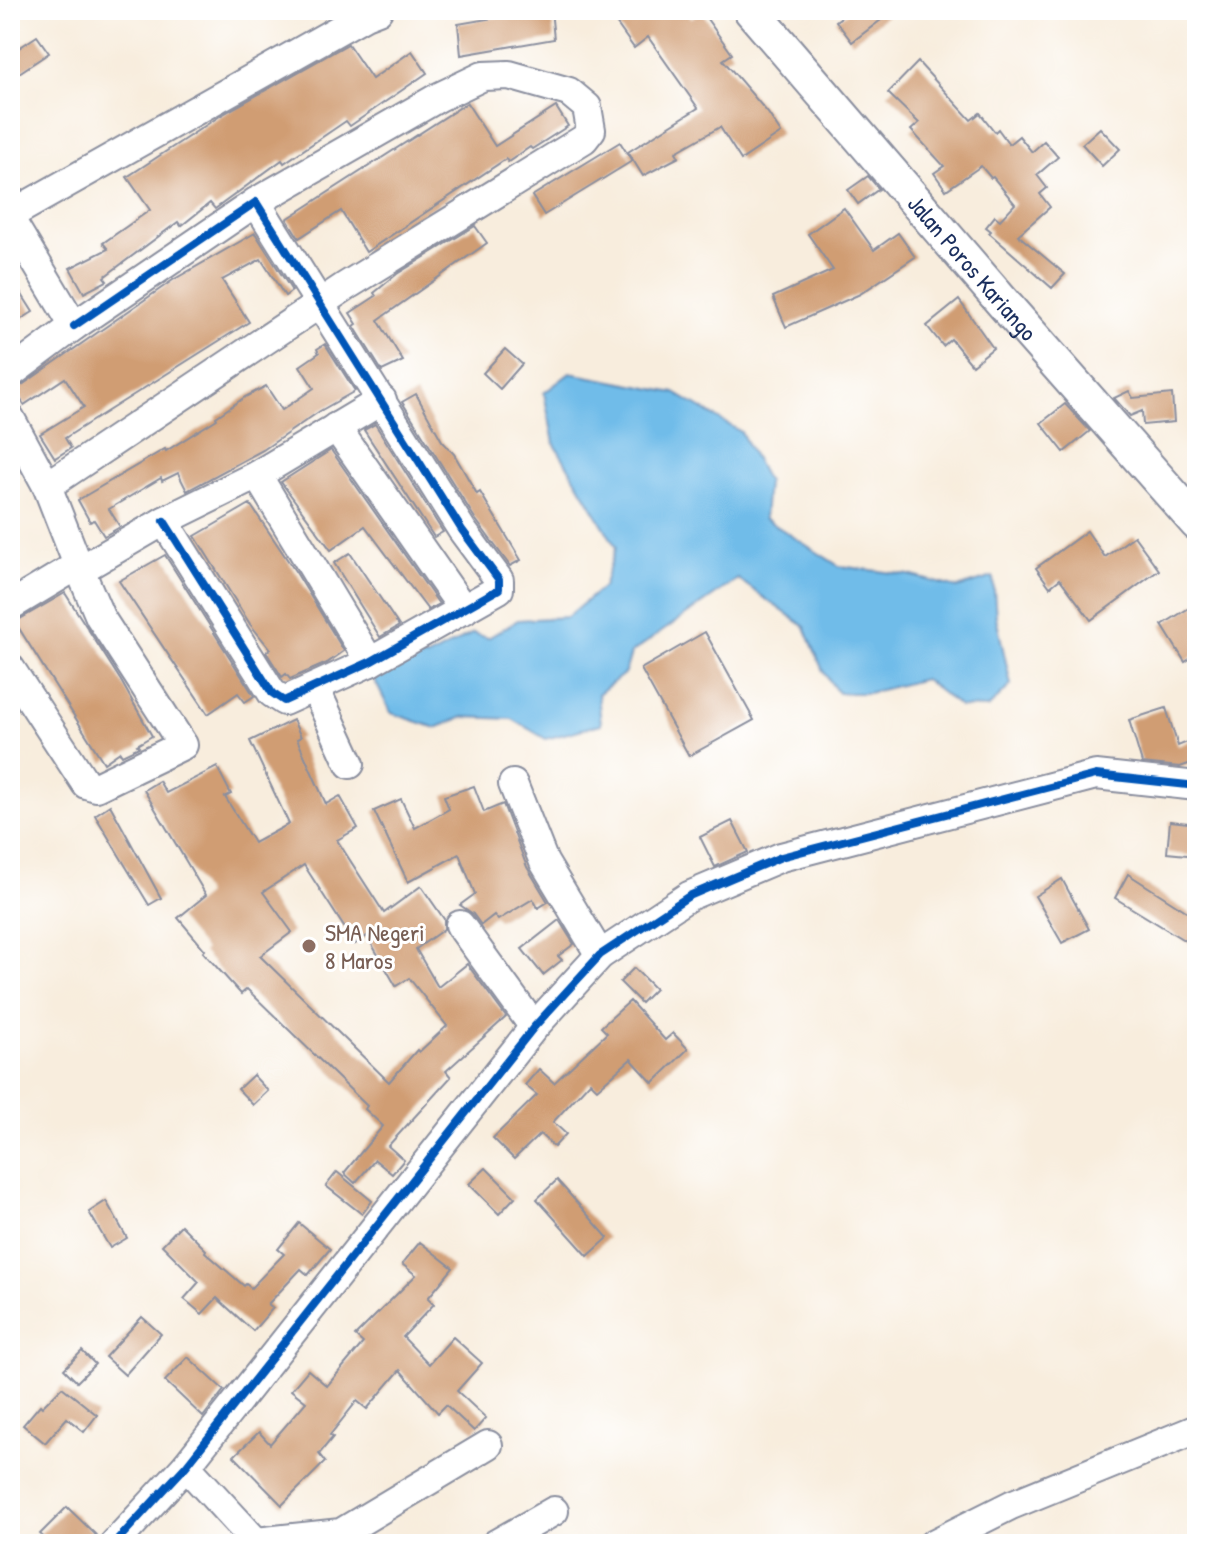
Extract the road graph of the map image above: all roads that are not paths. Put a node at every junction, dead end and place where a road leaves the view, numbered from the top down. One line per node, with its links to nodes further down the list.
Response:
1 (378, 10): 4 (street)
2 (751, 10): 14 (main road, Jalan Poros Kariango)
3 (256, 202): 5 (street); 5 (street); 6 (street)
4 (10, 217): 6 (street)
5 (321, 304): 8 (street); 12 (street)
6 (74, 326): 7 (street)
7 (10, 374)
8 (382, 400): 10 (street); 17 (street)
9 (10, 418): 12 (street)
10 (336, 427): 11 (street); 17 (street)
11 (257, 475): 13 (street); 18 (street)
12 (47, 486): 15 (street)
13 (164, 521): 15 (street); 20 (street)
14 (1197, 523)
15 (79, 567): 16 (street); 19 (street)
16 (10, 606)
17 (464, 610): 18 (street)
18 (370, 662): 20 (street)
19 (10, 668)
20 (315, 688): 21 (street)
21 (350, 764)
22 (513, 784): 25 (street)
23 (1197, 786): 25 (street)
24 (460, 925): 26 (street)
25 (600, 955): 26 (street)
26 (534, 1027): 29 (street)
27 (1197, 1429): 34 (street)
28 (488, 1445): 31 (street)
29 (186, 1466): 31 (street); 32 (street)
30 (554, 1511): 33 (street)
31 (345, 1538)
32 (114, 1544)
33 (496, 1544)
34 (933, 1544)

